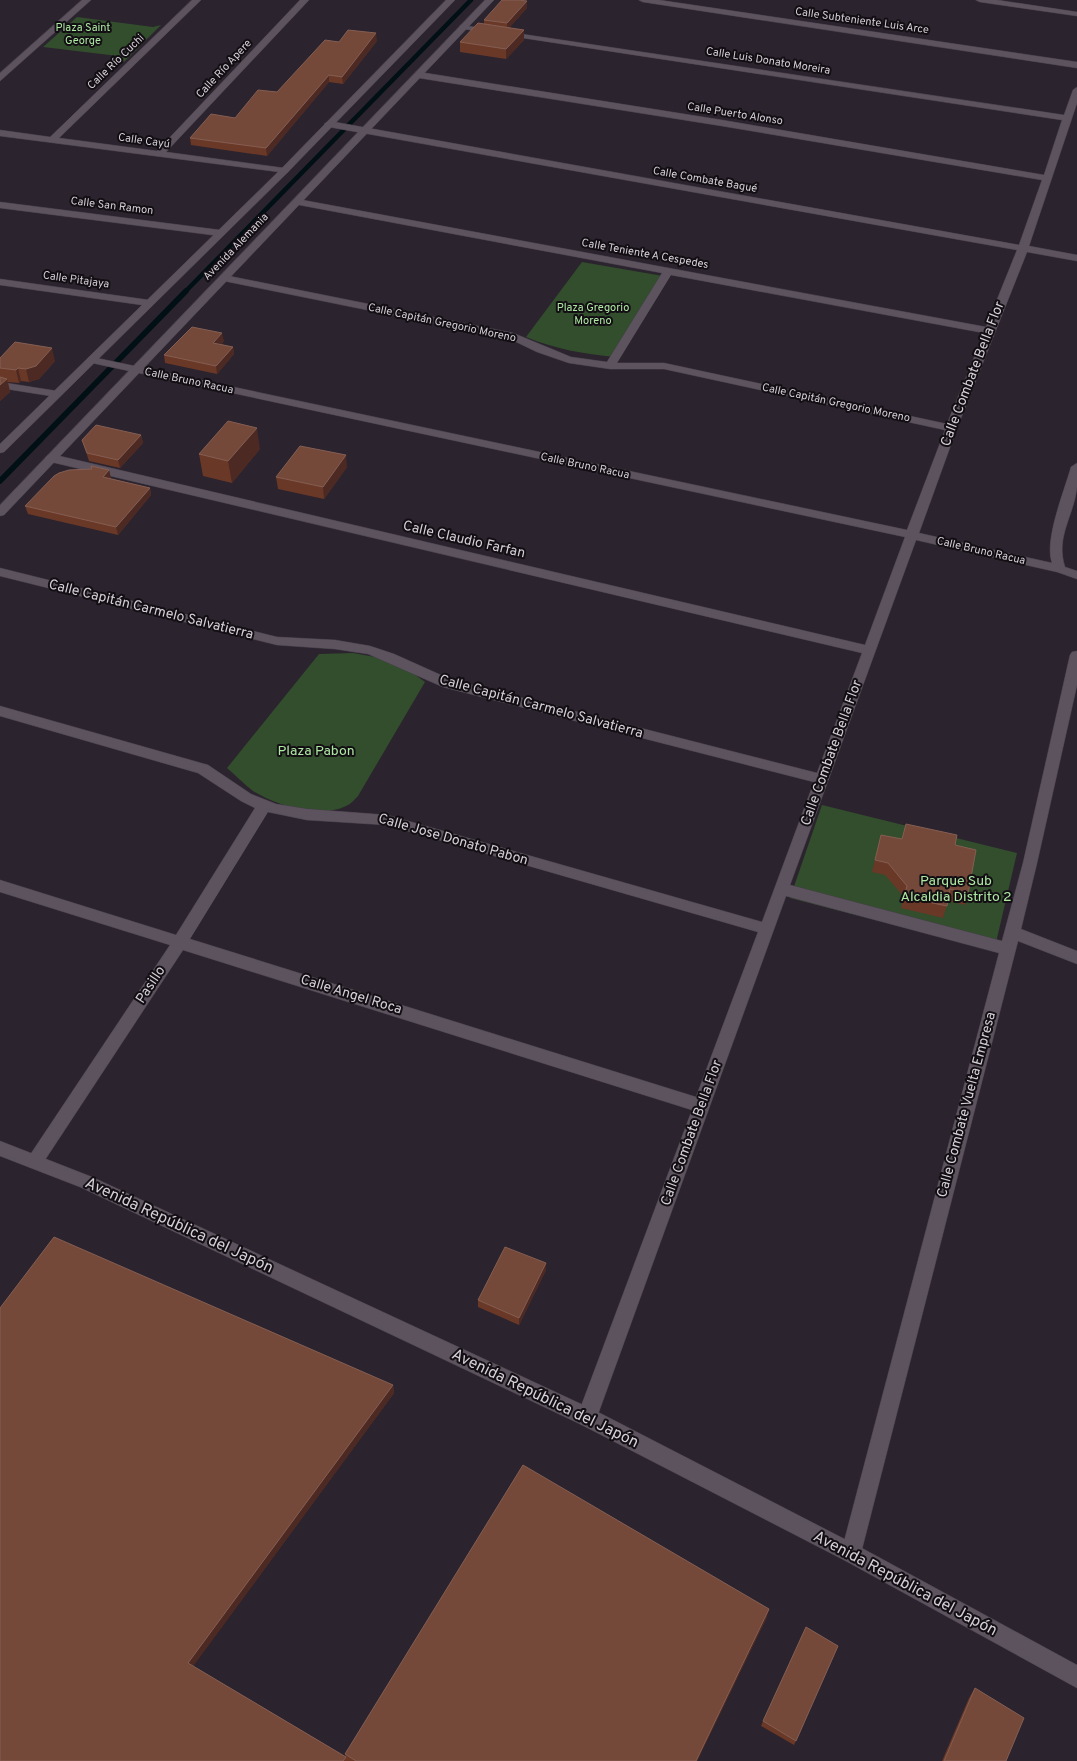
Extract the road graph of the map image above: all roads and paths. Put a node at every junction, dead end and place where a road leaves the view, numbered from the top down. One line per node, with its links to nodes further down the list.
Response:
1 (87, 0): 12 (street)
2 (197, 0): 18 (street, Calle Río Cuchi)
3 (305, 0): 19 (street, Calle Río Apere)
4 (451, 0): 15 (street, Avenida Alemania)
5 (490, 0): 9 (street, Avenida Alemania)
6 (643, 0): 10 (street, Calle Subteniente Luis Arce)
7 (980, 0): 8 (street)
8 (1077, 14)
9 (464, 27): 11 (street, Avenida Alemania); 14 (street, Calle Luis Donato Moreira)
10 (1077, 65)
11 (419, 76): 16 (street, Avenida Alemania); 21 (street, Calle Puerto Alonso)
12 (0, 78)
13 (1077, 90): 14 (street, Calle Combate Bella Flor)
14 (1067, 118): 21 (street, Calle Combate Bella Flor)
15 (333, 125): 16 (street, Calle Combate Bagué); 20 (street, Avenida Alemania)
16 (361, 130): 22 (street, Avenida Alemania); 25 (street, Calle Combate Bagué)
17 (0, 133): 18 (street, Calle Cayú)
18 (52, 140): 19 (street, Calle Cayú)
19 (159, 154): 20 (street, Calle Cayú)
20 (284, 171): 24 (street, Avenida Alemania)
21 (1047, 178): 25 (street, Calle Combate Bella Flor)
22 (297, 202): 27 (street, Calle Teniente A Cespedes); 28 (street, Avenida Alemania)
23 (0, 205): 24 (street, Calle San Ramon)
24 (220, 233): 30 (street, Avenida Alemania)
25 (1023, 248): 26 (street, Calle Combate Bagué); 31 (street, Calle Combate Bella Flor)
26 (1077, 258)
27 (668, 271): 31 (street, Calle Teniente A Cespedes); 33 (street)
28 (224, 278): 33 (street, Calle Capitán Gregorio Moreno); 34 (street, Avenida Alemania)
29 (0, 282): 30 (street, Calle Pitajaya)
30 (149, 303): 32 (street, Avenida Alemania)
31 (988, 331): 37 (street, Calle Combate Bella Flor)
32 (96, 360): 34 (street, Calle Bruno Racua); 36 (street, Avenida Alemania)
33 (610, 366): 37 (street, Calle Capitán Gregorio Moreno)
34 (134, 370): 39 (street, Avenida Alemania); 42 (street, Calle Bruno Racua)
35 (0, 385): 36 (street)
36 (57, 394): 38 (street, Avenida Alemania)
37 (951, 428): 42 (street, Calle Combate Bella Flor)
38 (0, 450)
39 (51, 458): 41 (street, Avenida Alemania); 46 (street, Calle Claudio Farfan)
40 (1077, 467): 43 (street)
41 (0, 512)
42 (912, 535): 43 (street, Calle Bruno Racua); 46 (street, Calle Combate Bella Flor)
43 (1060, 570): 45 (street, Calle Bruno Racua)
44 (0, 572): 49 (street, Calle Capitán Carmelo Salvatierra)
45 (1077, 575)
46 (869, 650): 49 (street, Calle Combate Bella Flor)
47 (1077, 655): 54 (street, Calle Combate Vuelta Empresa)
48 (0, 711): 50 (street, Calle Jose Donato Pabon)
49 (822, 779): 52 (street, Calle Combate Bella Flor)
50 (264, 806): 53 (street, Calle Jose Donato Pabon); 55 (street, Pasillo)
51 (0, 886): 55 (street, Calle Angel Roca)
52 (782, 889): 53 (street, Calle Combate Bella Flor); 56 (street)
53 (767, 929): 58 (street, Calle Combate Bella Flor)
54 (1012, 932): 56 (street, Calle Combate Vuelta Empresa); 57 (street)
55 (180, 942): 58 (street, Calle Angel Roca); 60 (street, Pasillo)
56 (1008, 949): 62 (street, Calle Combate Vuelta Empresa)
57 (1077, 958)
58 (702, 1106): 61 (street, Calle Combate Bella Flor)
59 (0, 1148): 60 (street, Avenida República del Japón)
60 (35, 1161): 61 (street, Avenida República del Japón)
61 (587, 1416): 62 (street, Avenida República del Japón)
62 (851, 1553): 63 (street, Avenida República del Japón)
63 (1076, 1675)

